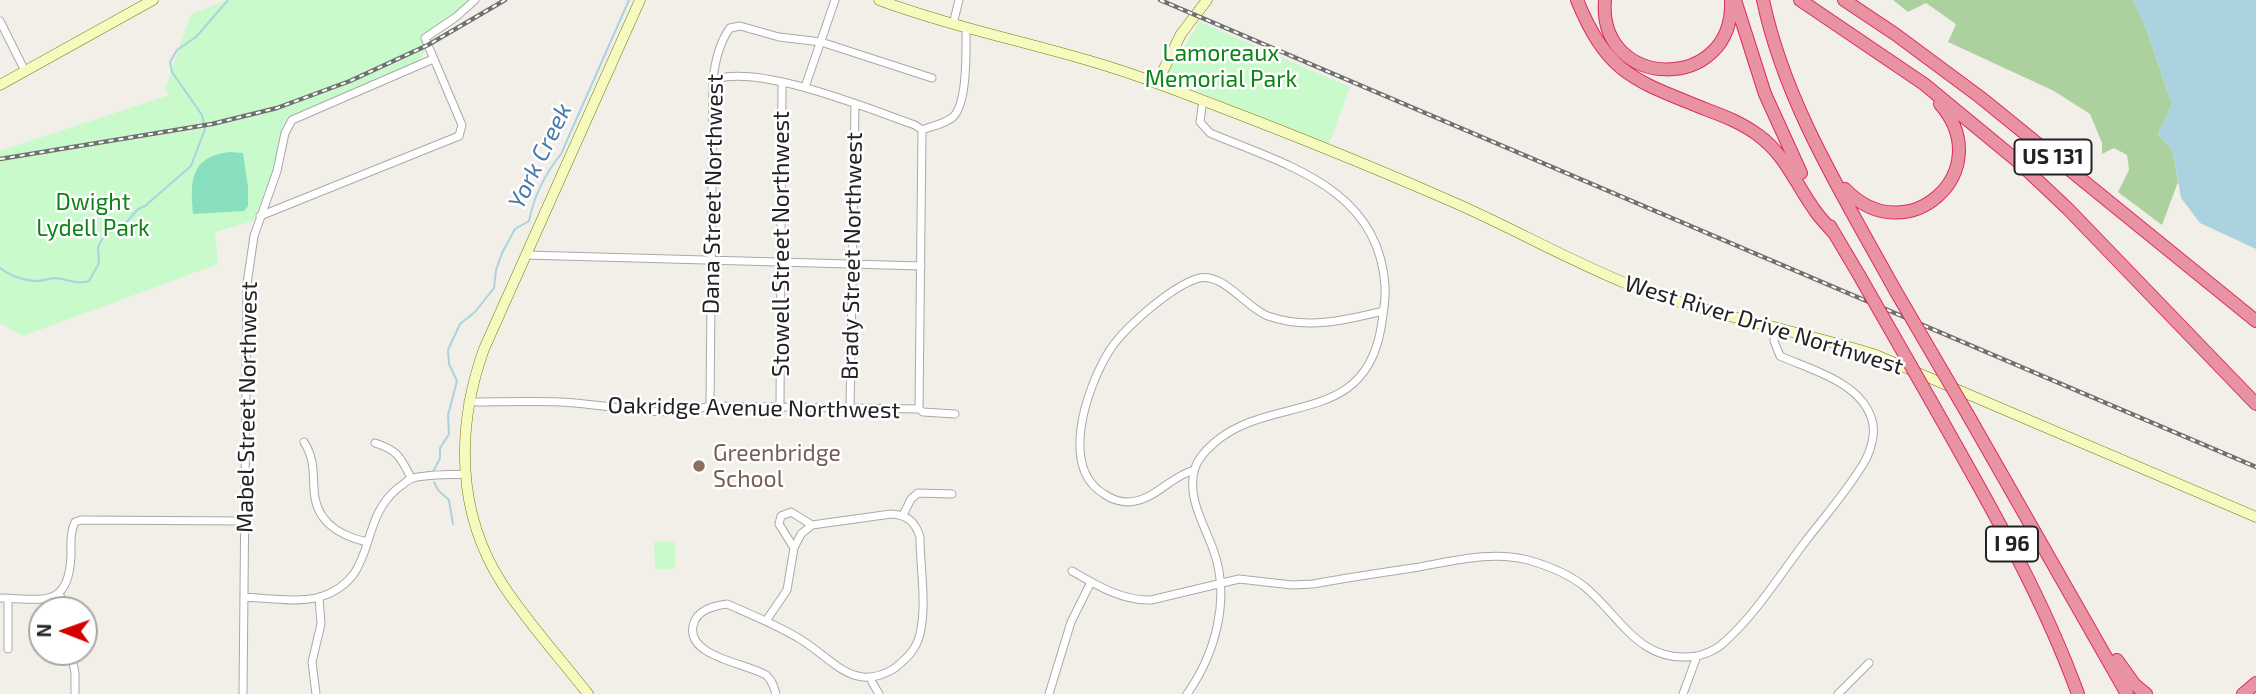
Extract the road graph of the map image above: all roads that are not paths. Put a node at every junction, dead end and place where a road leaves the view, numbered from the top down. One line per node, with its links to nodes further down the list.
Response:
1 (153, 0): 19 (main road)
2 (475, 0): 18 (street)
3 (640, 0): 33 (main road)
4 (835, 0): 17 (street, Stowell Street Northwest)
5 (879, 0): 15 (main road, West River Drive Northwest)
6 (959, 0): 15 (street)
7 (1207, 0): 23 (main road)
8 (1577, 0): 32 (highway)
9 (1605, 0): 10 (highway)
10 (1733, 0): 32 (highway, I 96)
11 (1800, 0): 25 (highway, US 131)
12 (1844, 0): 39 (highway, US 131)
13 (1763, 2): 30 (highway, I 96)
14 (0, 21): 19 (street)
15 (953, 24): 16 (main road, West River Drive Northwest)
16 (966, 28): 23 (main road, West River Drive Northwest); 29 (street)
17 (821, 42): 20 (street, Dana Street Northwest); 21 (street, Dana Street Northwest); 26 (street, Stowell Street Northwest)
18 (433, 59): 31 (street, Mabel Street Northwest); 31 (street)
19 (25, 71): 24 (main road)
20 (932, 78)
21 (713, 80): 22 (street); 34 (street, Dana Street Northwest)
22 (782, 82): 26 (street); 35 (street, Stowell Street Northwest)
23 (1157, 83): 27 (main road, West River Drive Northwest)
24 (0, 85)
25 (1924, 85): 30 (highway); 42 (highway, US 131)
26 (805, 87): 28 (street)
27 (1203, 100): 38 (street); 40 (main road, West River Drive Northwest)
28 (855, 104): 29 (street); 36 (street, Brady Street Northwest)
29 (922, 130): 37 (street)
30 (1824, 161): 63 (highway, I 96, bridge)
31 (260, 216): 56 (street, Mabel Street Northwest)
32 (1833, 232): 85 (highway, I 96, bridge)
33 (526, 255): 34 (street); 41 (main road)
34 (712, 261): 35 (street); 43 (street, Dana Street Northwest)
35 (781, 263): 36 (street); 44 (street, Stowell Street Northwest)
36 (851, 264): 37 (street); 45 (street, Brady Street Northwest)
37 (921, 266): 46 (street)
38 (1383, 311): 50 (street); 50 (street)
39 (2256, 321)
40 (1774, 326): 55 (main road, West River Drive Northwest); 70 (street)
41 (468, 402): 43 (street, Oakridge Avenue Northwest); 51 (main road)
42 (2256, 404)
43 (710, 406): 44 (street, Oakridge Avenue Northwest)
44 (780, 407): 45 (street, Oakridge Avenue Northwest)
45 (850, 408): 46 (street, Oakridge Avenue Northwest)
46 (919, 409): 47 (street, Oakridge Avenue Northwest)
47 (955, 414)
48 (304, 442): 58 (street)
49 (375, 443): 52 (street)
50 (1194, 470): 62 (street)
51 (465, 474): 52 (street); 78 (main road)
52 (411, 478): 58 (street)
53 (952, 494): 54 (street)
54 (903, 515): 57 (street); 73 (street)
55 (2256, 517)
56 (245, 521): 64 (street); 65 (street, Mabel Street Northwest)
57 (812, 524): 59 (street); 59 (street)
58 (367, 542): 66 (street)
59 (794, 548): 68 (street)
60 (1072, 570): 61 (street)
61 (1091, 582): 62 (street); 81 (street)
62 (1220, 582): 70 (street); 82 (street)
63 (2066, 586): 86 (highway, I 96); 87 (highway)
64 (59, 594): 67 (street)
65 (244, 597): 66 (street); 76 (street, Mabel Street Northwest)
66 (319, 597): 77 (street)
67 (4, 598): 69 (street)
68 (766, 621): 73 (street); 79 (street)
69 (8, 649)
70 (1697, 656): 83 (street)
71 (1868, 663): 84 (street)
72 (74, 666): 75 (street)
73 (872, 682): 80 (street)
74 (2256, 683): 88 (highway)
75 (75, 694)
76 (243, 694)
77 (316, 694)
78 (588, 694)
79 (776, 694)
80 (878, 694)
81 (1049, 694)
82 (1187, 694)
83 (1683, 694)
84 (1838, 694)
85 (2078, 694)
86 (2127, 694)
87 (2146, 694)
88 (2243, 694)

